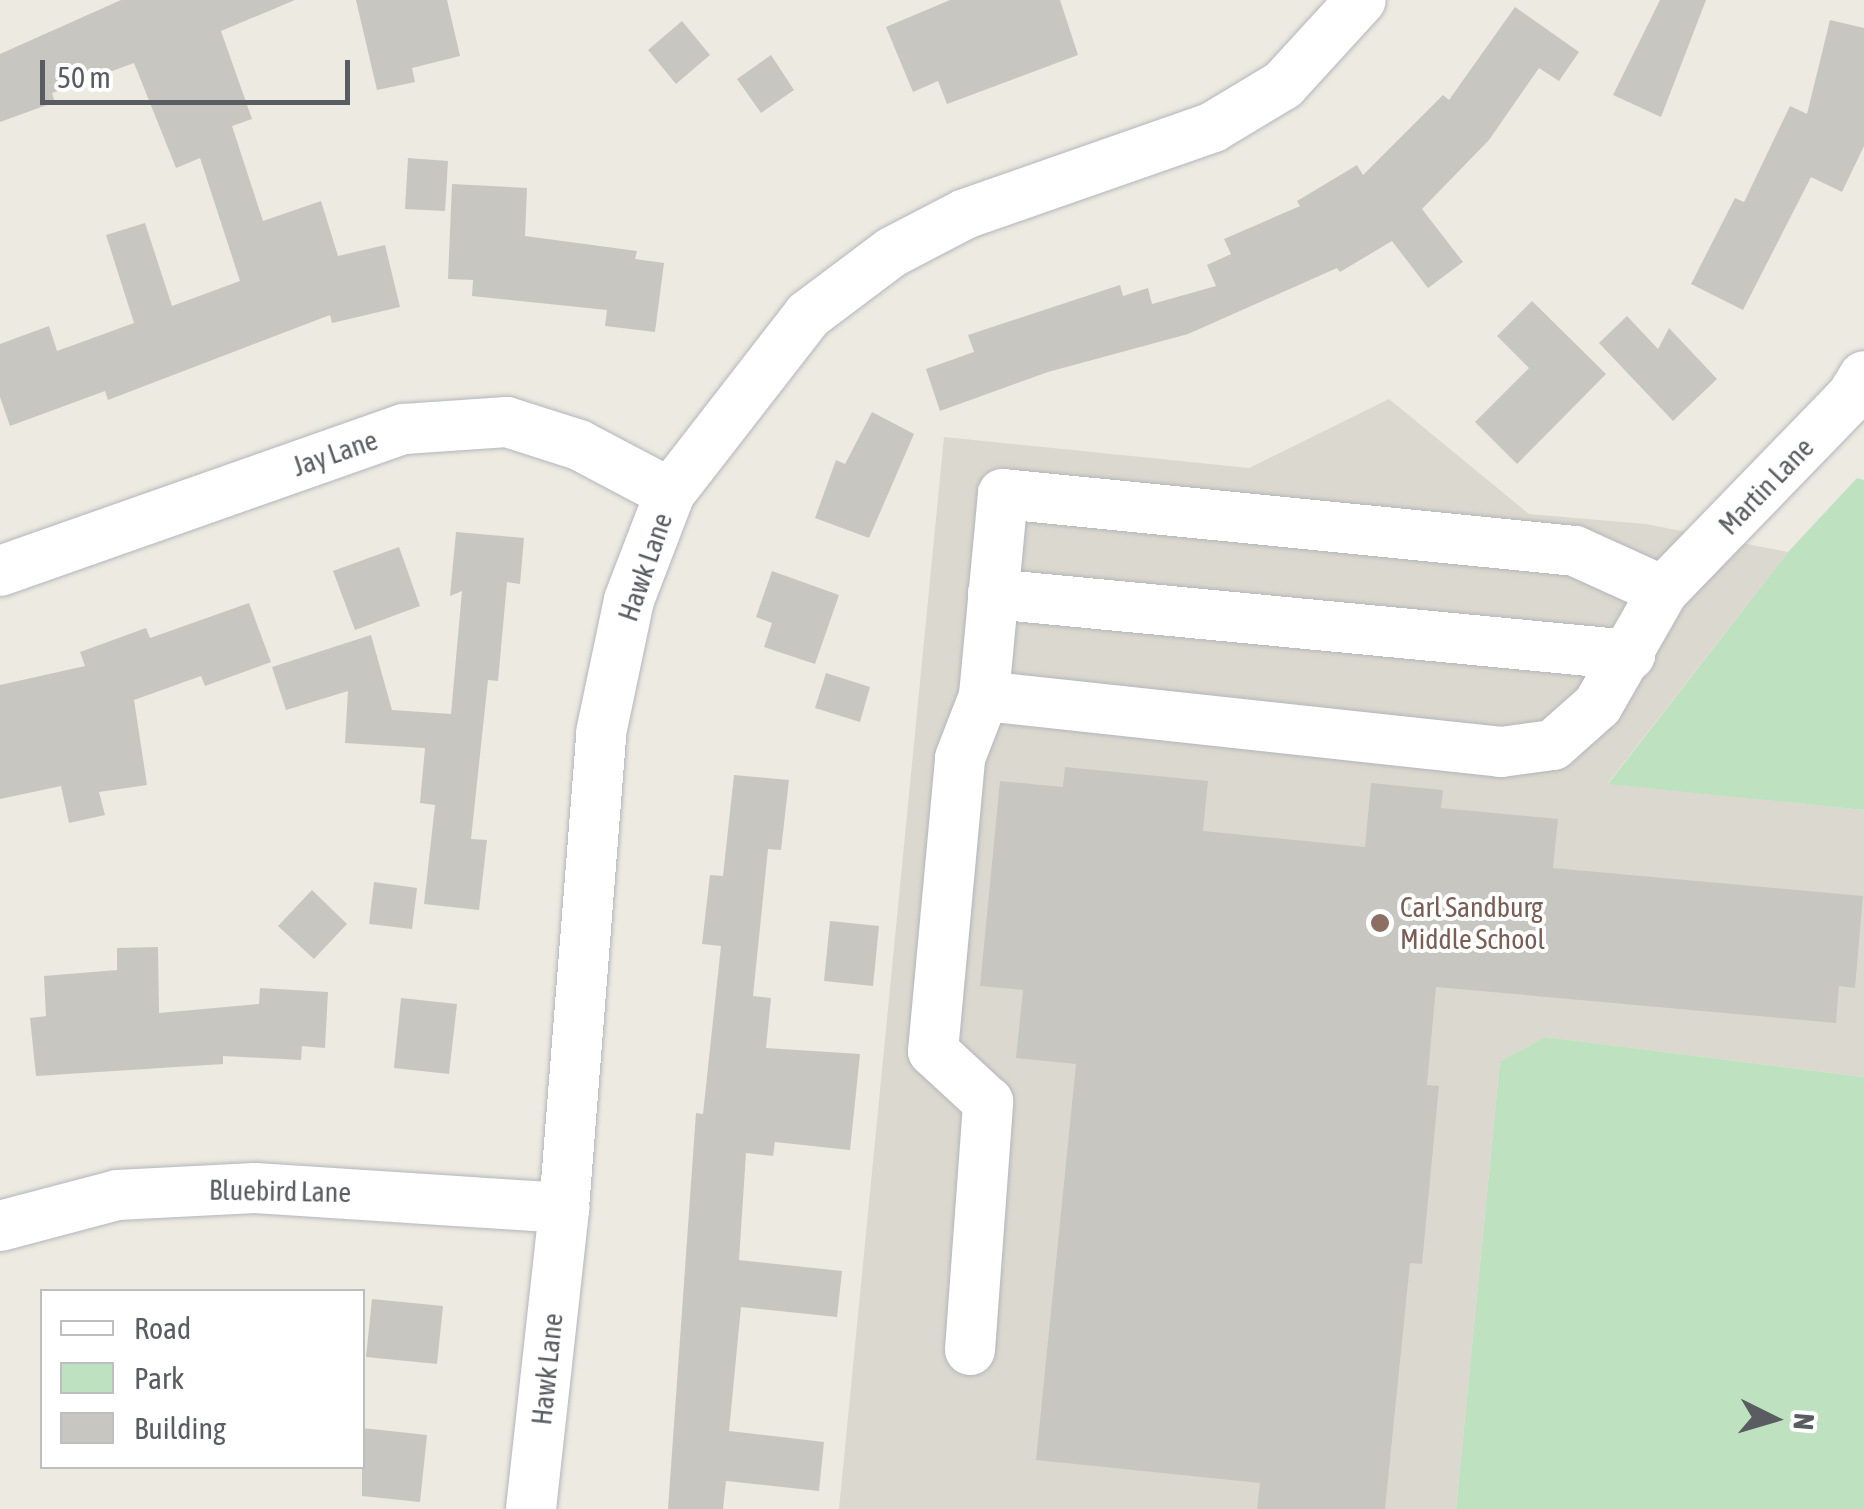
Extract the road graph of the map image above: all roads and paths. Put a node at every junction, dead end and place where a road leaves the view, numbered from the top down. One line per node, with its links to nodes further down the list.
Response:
1 (1361, 0): 3 (street, Hawk Lane)
2 (1864, 376): 5 (street, Martin Lane)
3 (670, 492): 4 (street, Jay Lane); 9 (street, Hawk Lane)
4 (0, 571)
5 (1663, 591): 6 (street); 7 (street, Martin Lane)
6 (993, 594): 7 (street); 8 (street)
7 (1630, 655): 8 (street, Martin Lane)
8 (984, 696): 11 (street)
9 (564, 1208): 10 (street, Bluebird Lane); 12 (street, Hawk Lane)
10 (0, 1226)
11 (970, 1350)
12 (531, 1509)

